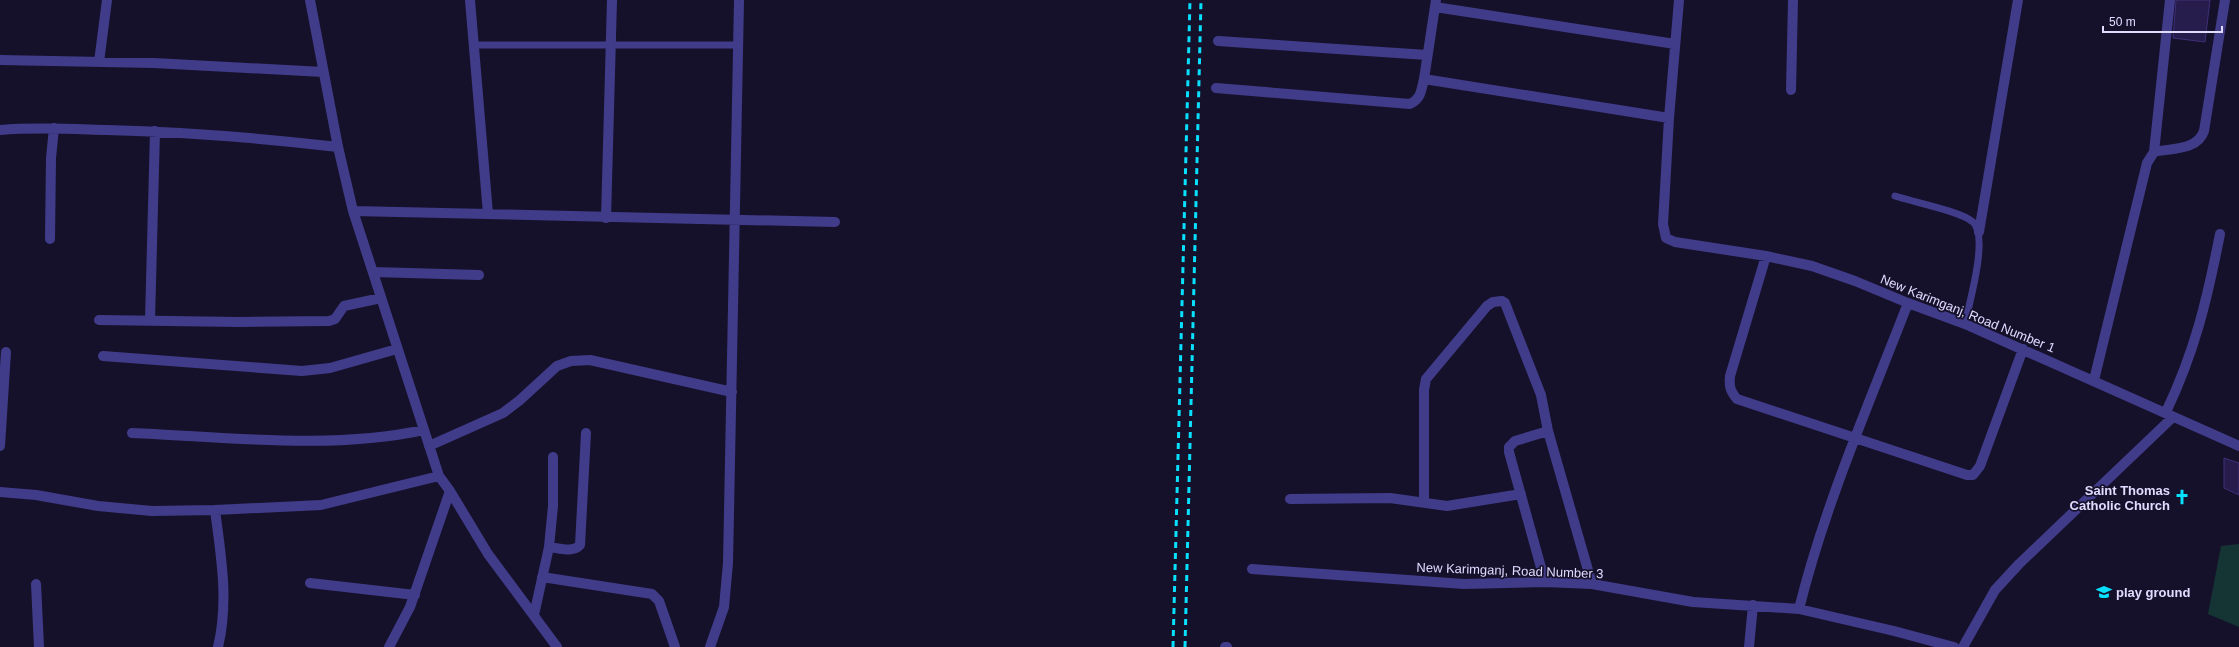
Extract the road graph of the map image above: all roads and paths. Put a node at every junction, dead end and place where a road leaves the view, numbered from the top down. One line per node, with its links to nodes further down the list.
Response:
1 (107, 0): 19 (street)
2 (310, 0): 20 (street)
3 (470, 0): 14 (street)
4 (612, 0): 15 (street)
5 (739, 0): 16 (street)
6 (1679, 0): 13 (street)
7 (1793, 0): 23 (street)
8 (2018, 0): 36 (street)
9 (2170, 0): 29 (street)
10 (2225, 0): 29 (street)
11 (1436, 3): 13 (street); 17 (street)
12 (1218, 41): 17 (street)
13 (1675, 44): 24 (street)
14 (474, 45): 15 (lane); 32 (street)
15 (610, 46): 16 (lane); 33 (street)
16 (738, 46): 34 (street)
17 (1428, 55): 21 (street)
18 (0, 60): 19 (street)
19 (99, 62): 20 (street)
20 (322, 72): 28 (street)
21 (1424, 79): 22 (street); 24 (street)
22 (1216, 88)
23 (1791, 90)
24 (1669, 118): 39 (street, New Karimganj, Road Number 1)
25 (54, 128): 26 (street); 27 (street); 38 (street)
26 (0, 130)
27 (155, 131): 28 (street); 45 (street)
28 (338, 147): 31 (street)
29 (2154, 152): 51 (street)
30 (1895, 196): 36 (lane)
31 (353, 211): 32 (street); 40 (street)
32 (488, 214): 33 (street)
33 (606, 218): 34 (street)
34 (737, 219): 35 (street); 52 (street)
35 (835, 222)
36 (1979, 232): 46 (lane)
37 (2220, 234): 53 (street)
38 (50, 239)
39 (1766, 256): 43 (street, New Karimganj, Road Number 1); 58 (street)
40 (373, 272): 41 (street); 42 (street)
41 (479, 275)
42 (381, 298): 45 (street); 47 (street)
43 (1908, 303): 46 (street, New Karimganj, Road Number 1); 58 (street)
44 (99, 320): 45 (street)
45 (150, 320)
46 (1965, 324): 48 (street, New Karimganj, Road Number 1)
47 (397, 349): 50 (street); 54 (street)
48 (2023, 349): 51 (street, New Karimganj, Road Number 1); 58 (street)
49 (6, 352): 59 (street)
50 (103, 356)
51 (2094, 380): 53 (street, New Karimganj, Road Number 1)
52 (732, 392): 60 (street); 86 (street)
53 (2169, 414): 61 (street, New Karimganj, Road Number 1); 89 (street)
54 (424, 430): 57 (street); 60 (street)
55 (1548, 431): 66 (street); 68 (street); 76 (street)
56 (586, 432): 70 (street)
57 (132, 433)
58 (1855, 437): 79 (street)
59 (0, 446)
60 (429, 446): 63 (street)
61 (2239, 446)
62 (553, 457): 70 (street)
63 (439, 476): 64 (street); 69 (street)
64 (450, 491): 77 (street); 80 (street)
65 (0, 492): 69 (street)
66 (1520, 494): 68 (street); 73 (street)
67 (1290, 499): 68 (street)
68 (1424, 502)
69 (215, 510): 82 (street)
70 (549, 547): 72 (street)
71 (1252, 569): 73 (street, New Karimganj, Road Number 3)
72 (542, 577): 80 (street); 85 (street)
73 (1545, 582): 76 (street, New Karimganj, Road Number 3)
74 (310, 583): 77 (street)
75 (36, 584): 81 (street)
76 (1592, 584): 78 (street, New Karimganj, Road Number 3)
77 (415, 595): 83 (street)
78 (1753, 605): 79 (street, New Karimganj, Road Number 3); 87 (street)
79 (1799, 609): 88 (street, New Karimganj, Road Number 3)
80 (534, 615): 84 (street)
81 (39, 647)
82 (218, 647)
83 (389, 647)
84 (557, 647)
85 (675, 647)
86 (710, 647)
87 (1750, 647)
88 (1954, 647)
89 (1963, 647)

